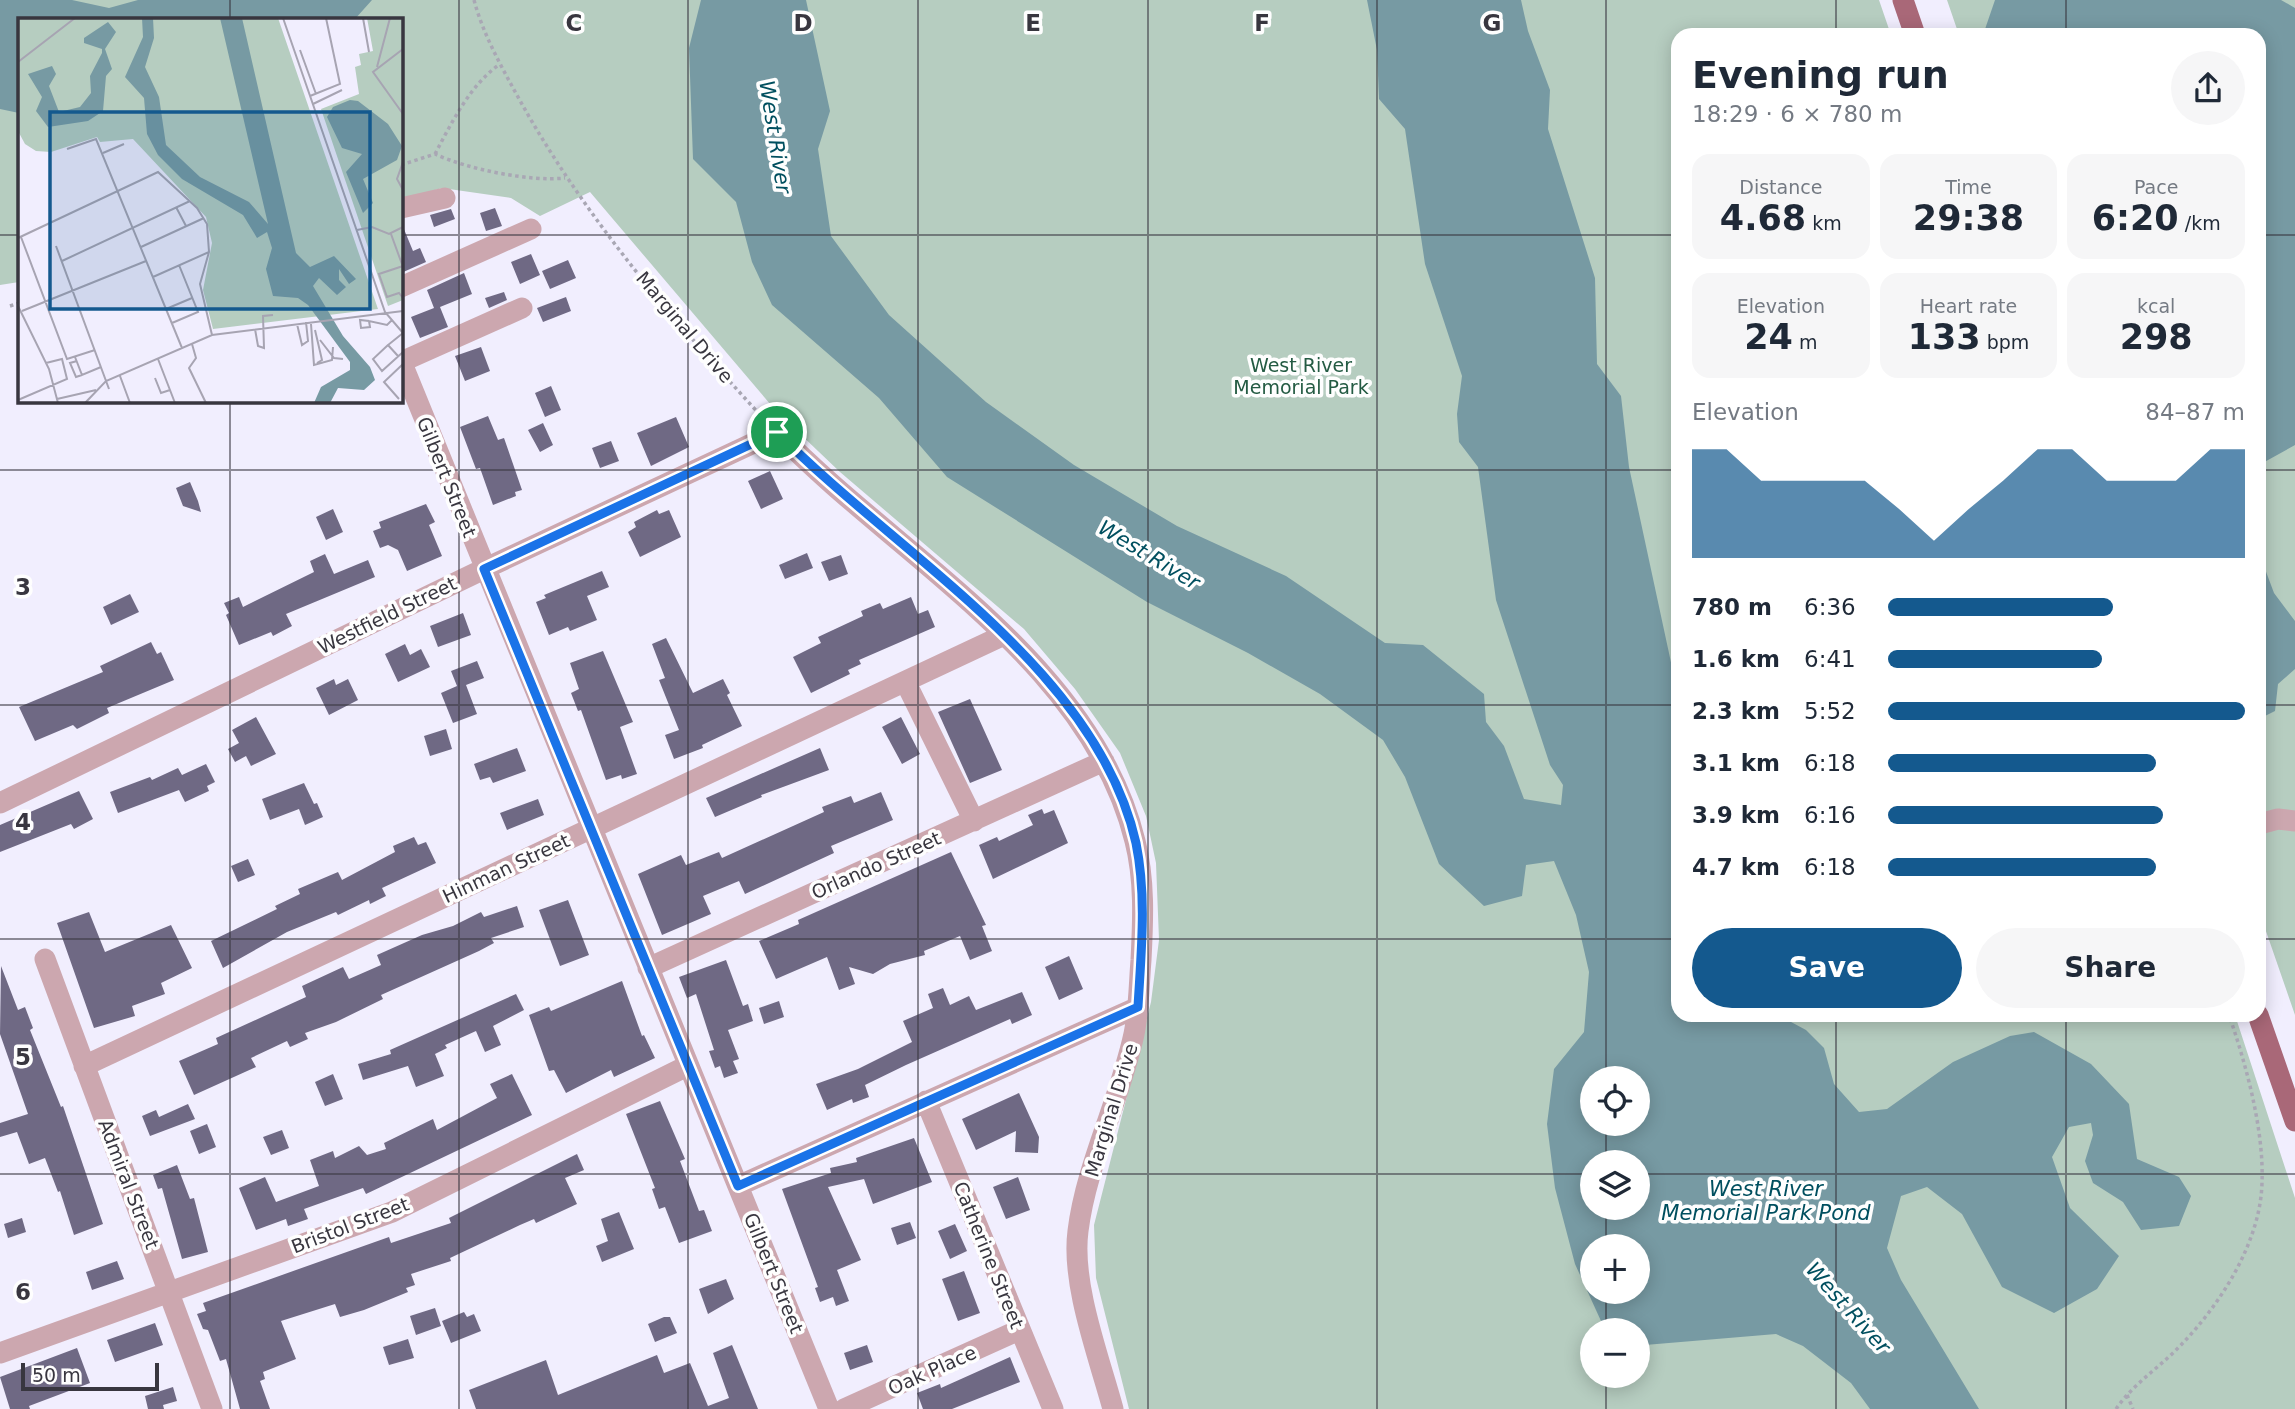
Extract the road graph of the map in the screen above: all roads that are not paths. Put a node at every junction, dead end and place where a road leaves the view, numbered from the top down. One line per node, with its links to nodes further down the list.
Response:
1 (1903, 0): 2 (main road)
2 (1913, 28)
3 (445, 198): 4 (street)
4 (402, 208)
5 (531, 229): 6 (street)
6 (402, 287)
7 (522, 308): 8 (street)
8 (402, 361)
9 (402, 364): 11 (street, Gilbert Street)
10 (777, 432): 11 (street, Westfield Street); 12 (street, Marginal Drive)
11 (484, 569): 15 (street, Westfield Street); 19 (street, Gilbert Street)
12 (1004, 635): 13 (street, Hinman Street); 14 (street, Marginal Drive)
13 (906, 683): 16 (street); 19 (street, Hinman Street)
14 (1104, 761): 16 (street, Orlando Street); 22 (street, Marginal Drive)
15 (0, 803)
16 (974, 821): 21 (street, Orlando Street)
17 (2295, 821): 18 (street)
18 (2266, 823)
19 (590, 828): 21 (street, Gilbert Street); 24 (street, Hinman Street)
20 (45, 959): 24 (street, Admiral Street)
21 (648, 968): 25 (street, Gilbert Street)
22 (1138, 1007): 26 (street); 36 (street, Marginal Drive)
23 (2260, 1022): 27 (main road)
24 (85, 1066): 29 (street, Admiral Street)
25 (687, 1066): 28 (street, Gilbert Street); 29 (street, Bristol Street)
26 (926, 1101): 28 (street); 30 (street, Catherine Street)
27 (2295, 1121)
28 (738, 1186): 33 (street, Gilbert Street)
29 (170, 1292): 31 (street, Bristol Street); 32 (street, Admiral Street)
30 (1019, 1330): 34 (street, Oak Place); 35 (street, Catherine Street)
31 (0, 1353)
32 (212, 1409)
33 (829, 1409)
34 (845, 1409)
35 (1053, 1409)
36 (1113, 1409)

